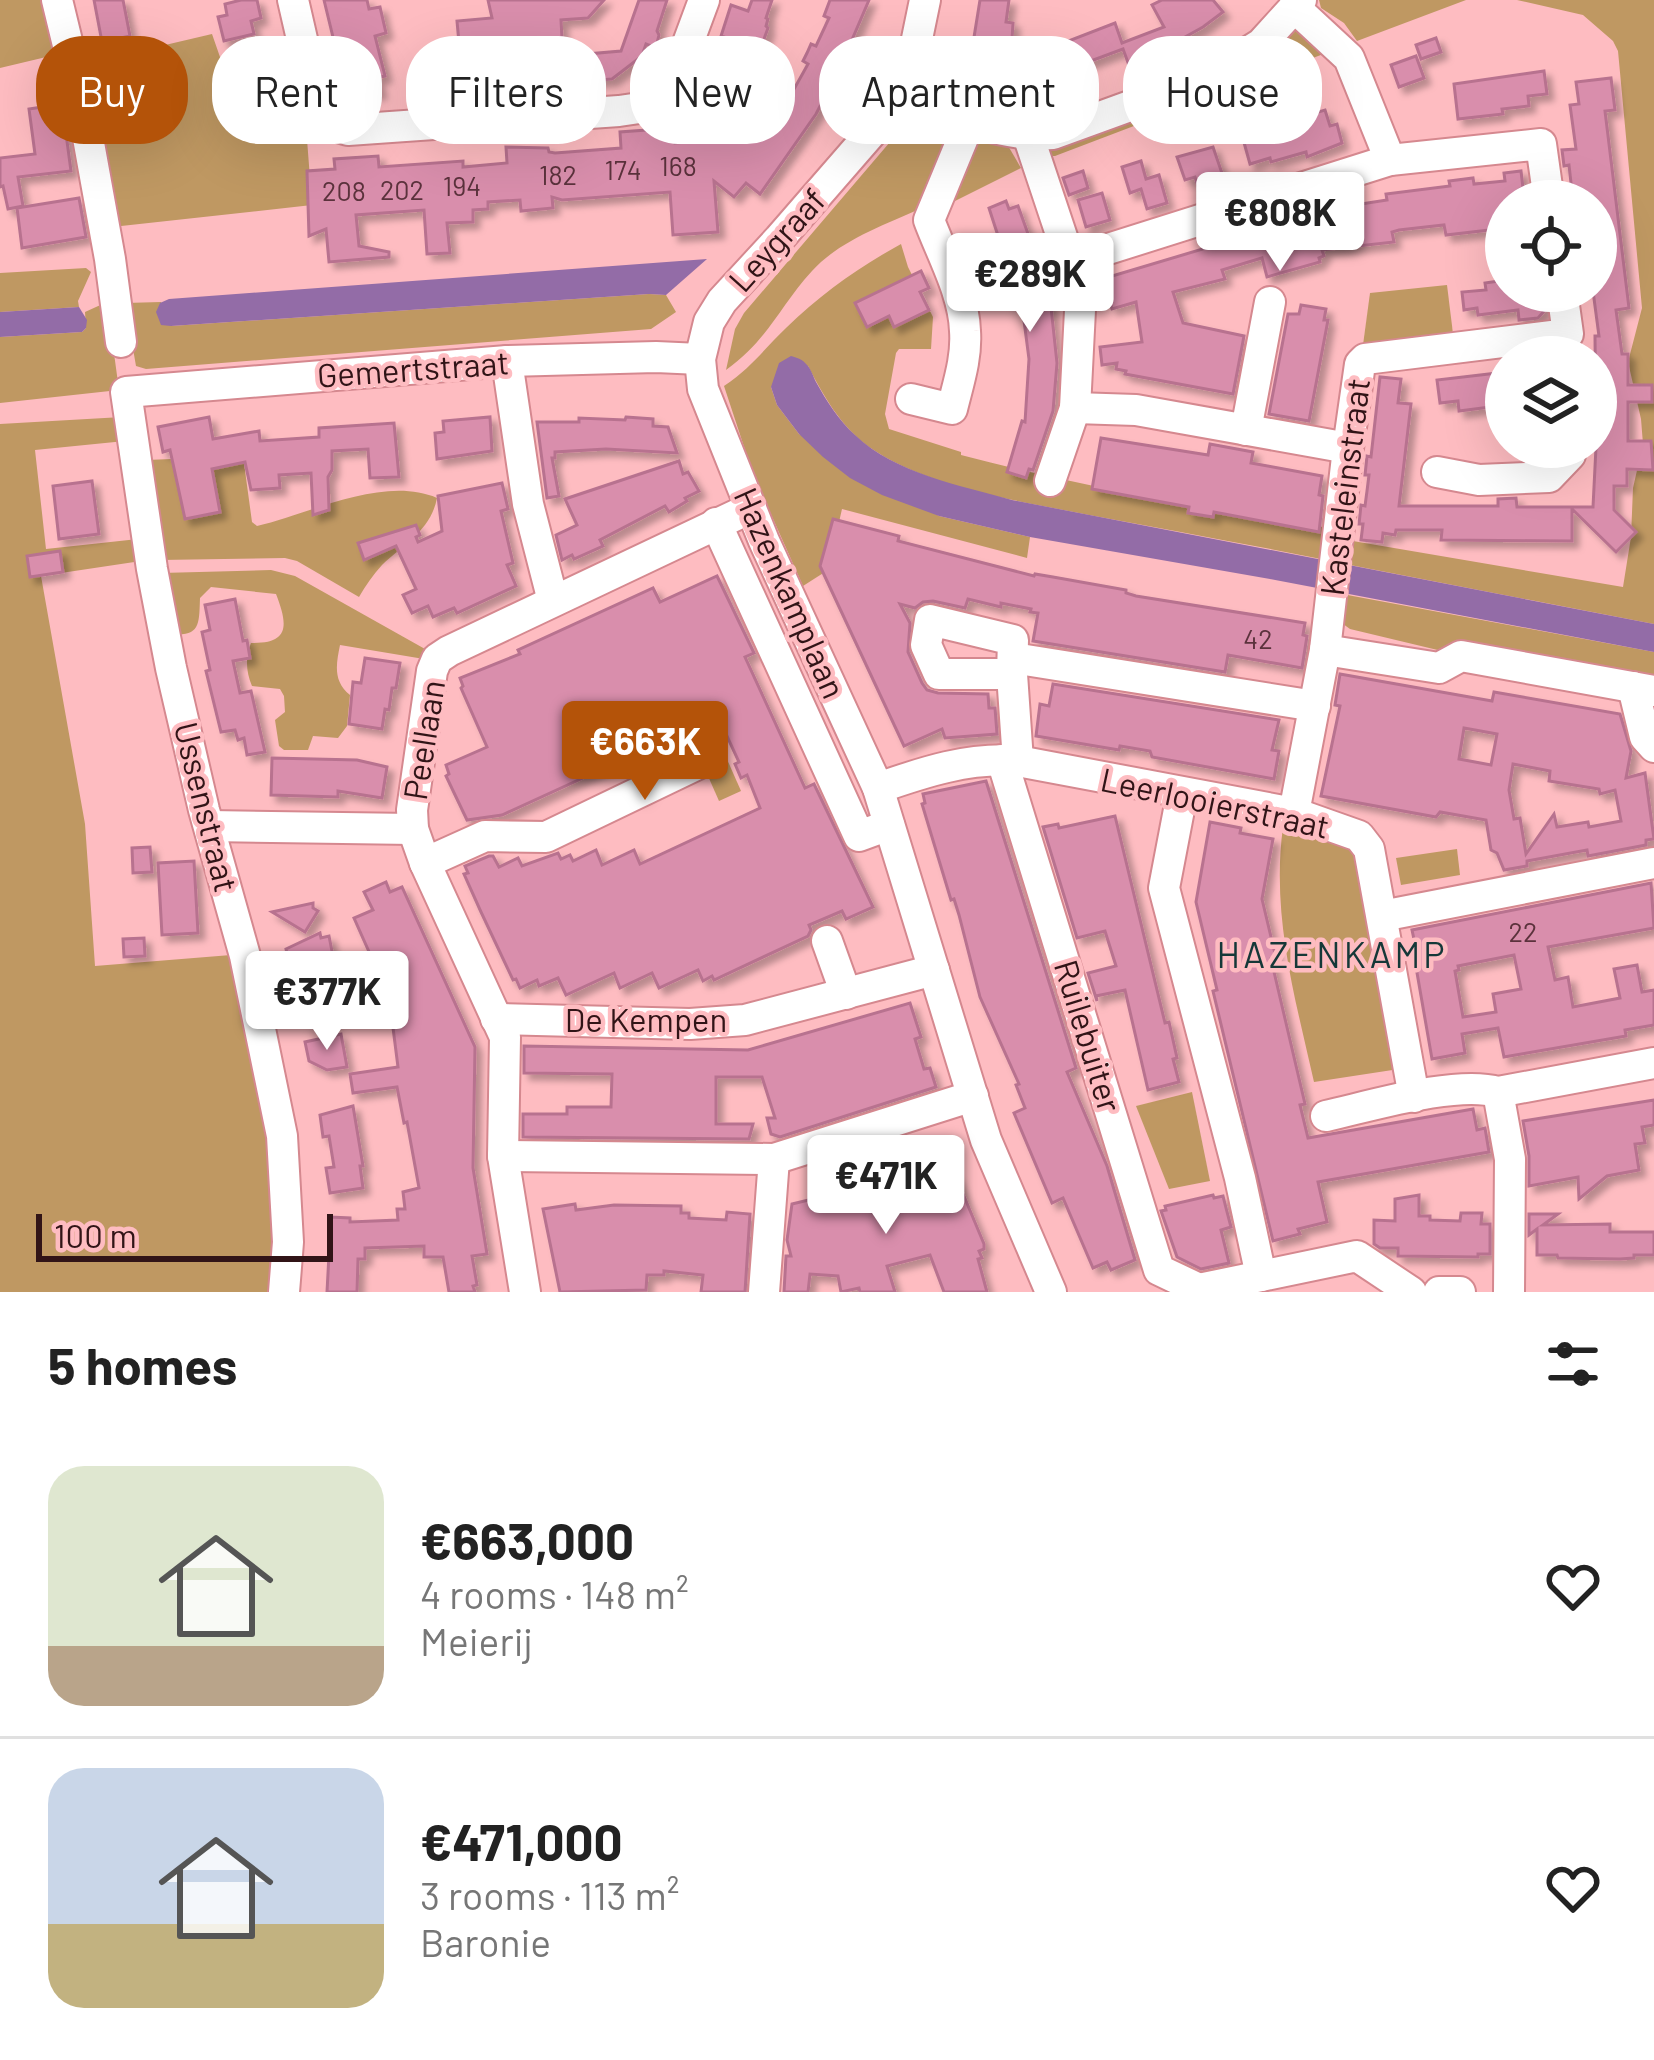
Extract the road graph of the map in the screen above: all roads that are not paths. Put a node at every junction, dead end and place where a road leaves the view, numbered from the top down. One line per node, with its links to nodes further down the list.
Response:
1 (57, 0): 15 (street)
2 (293, 0): 3 (street)
3 (704, 0)
4 (925, 0): 6 (street, Leygraaf)
5 (1297, 4): 7 (street); 11 (street)
6 (920, 36)
7 (1099, 117)
8 (863, 144): 17 (street, Leygraaf)
9 (960, 144): 20 (street)
10 (1041, 144): 13 (street)
11 (1390, 160): 12 (street); 13 (street)
12 (1546, 180)
13 (1070, 261): 21 (street)
14 (1270, 302): 22 (street)
15 (121, 342)
16 (1485, 351): 23 (street, Kasteleinstraat)
17 (700, 359): 18 (street, Gemertstraat); 27 (street, Hazenkamplaan)
18 (507, 361): 19 (street, Gemertstraat); 29 (street)
19 (126, 392): 40 (street, Ussenstraat)
20 (911, 399)
21 (1076, 408): 22 (street); 26 (street)
22 (1246, 430): 23 (street)
23 (1348, 448): 30 (street, Kasteleinstraat)
24 (1557, 468): 25 (street)
25 (1437, 472)
26 (1050, 481)
27 (751, 508): 28 (street, Peellaan); 36 (street, Hazenkamplaan)
28 (716, 523): 29 (street, Peellaan); 39 (street, Hazenkamplaan)
29 (554, 601): 41 (street, Peellaan)
30 (1325, 650): 31 (street); 32 (street, Kasteleinstraat)
31 (1643, 689): 33 (street)
32 (1315, 706): 34 (street); 38 (street, Kasteleinstraat)
33 (1654, 747)
34 (1010, 761): 36 (street, Leerlooierstraat); 37 (street, Leerlooierstraat); 57 (street, Ruilebuiter)
35 (698, 764): 42 (street)
36 (878, 788): 39 (street, Hazenkamplaan)
37 (1182, 794): 38 (street, Leerlooierstraat); 56 (street)
38 (1294, 813): 44 (street, Leerlooierstraat)
39 (890, 825): 46 (street, Hazenkamplaan)
40 (210, 826): 41 (street); 58 (street, Ussenstraat)
41 (413, 829): 42 (street, Peellaan)
42 (425, 863): 48 (street, Peellaan)
43 (1654, 863): 44 (street)
44 (1382, 916): 52 (street, Leerlooierstraat)
45 (827, 941): 47 (street)
46 (934, 970): 47 (street, De Kempen); 51 (street, Hazenkamplaan)
47 (846, 994): 48 (street, De Kempen)
48 (496, 1019): 54 (street, Peellaan)
49 (1654, 1063): 50 (street)
50 (1498, 1092): 52 (street); 65 (street)
51 (973, 1096): 55 (street); 61 (street, Hazenkamplaan)
52 (1414, 1097): 53 (street)
53 (1327, 1116)
54 (503, 1156): 55 (street); 59 (street, Peellaan)
55 (774, 1159): 60 (street)
56 (1262, 1276): 57 (street); 62 (street)
57 (1198, 1290)
58 (284, 1292)
59 (525, 1292)
60 (764, 1292)
61 (1051, 1292)
62 (1412, 1292)
63 (1439, 1292): 64 (street)
64 (1460, 1292)
65 (1509, 1292)

